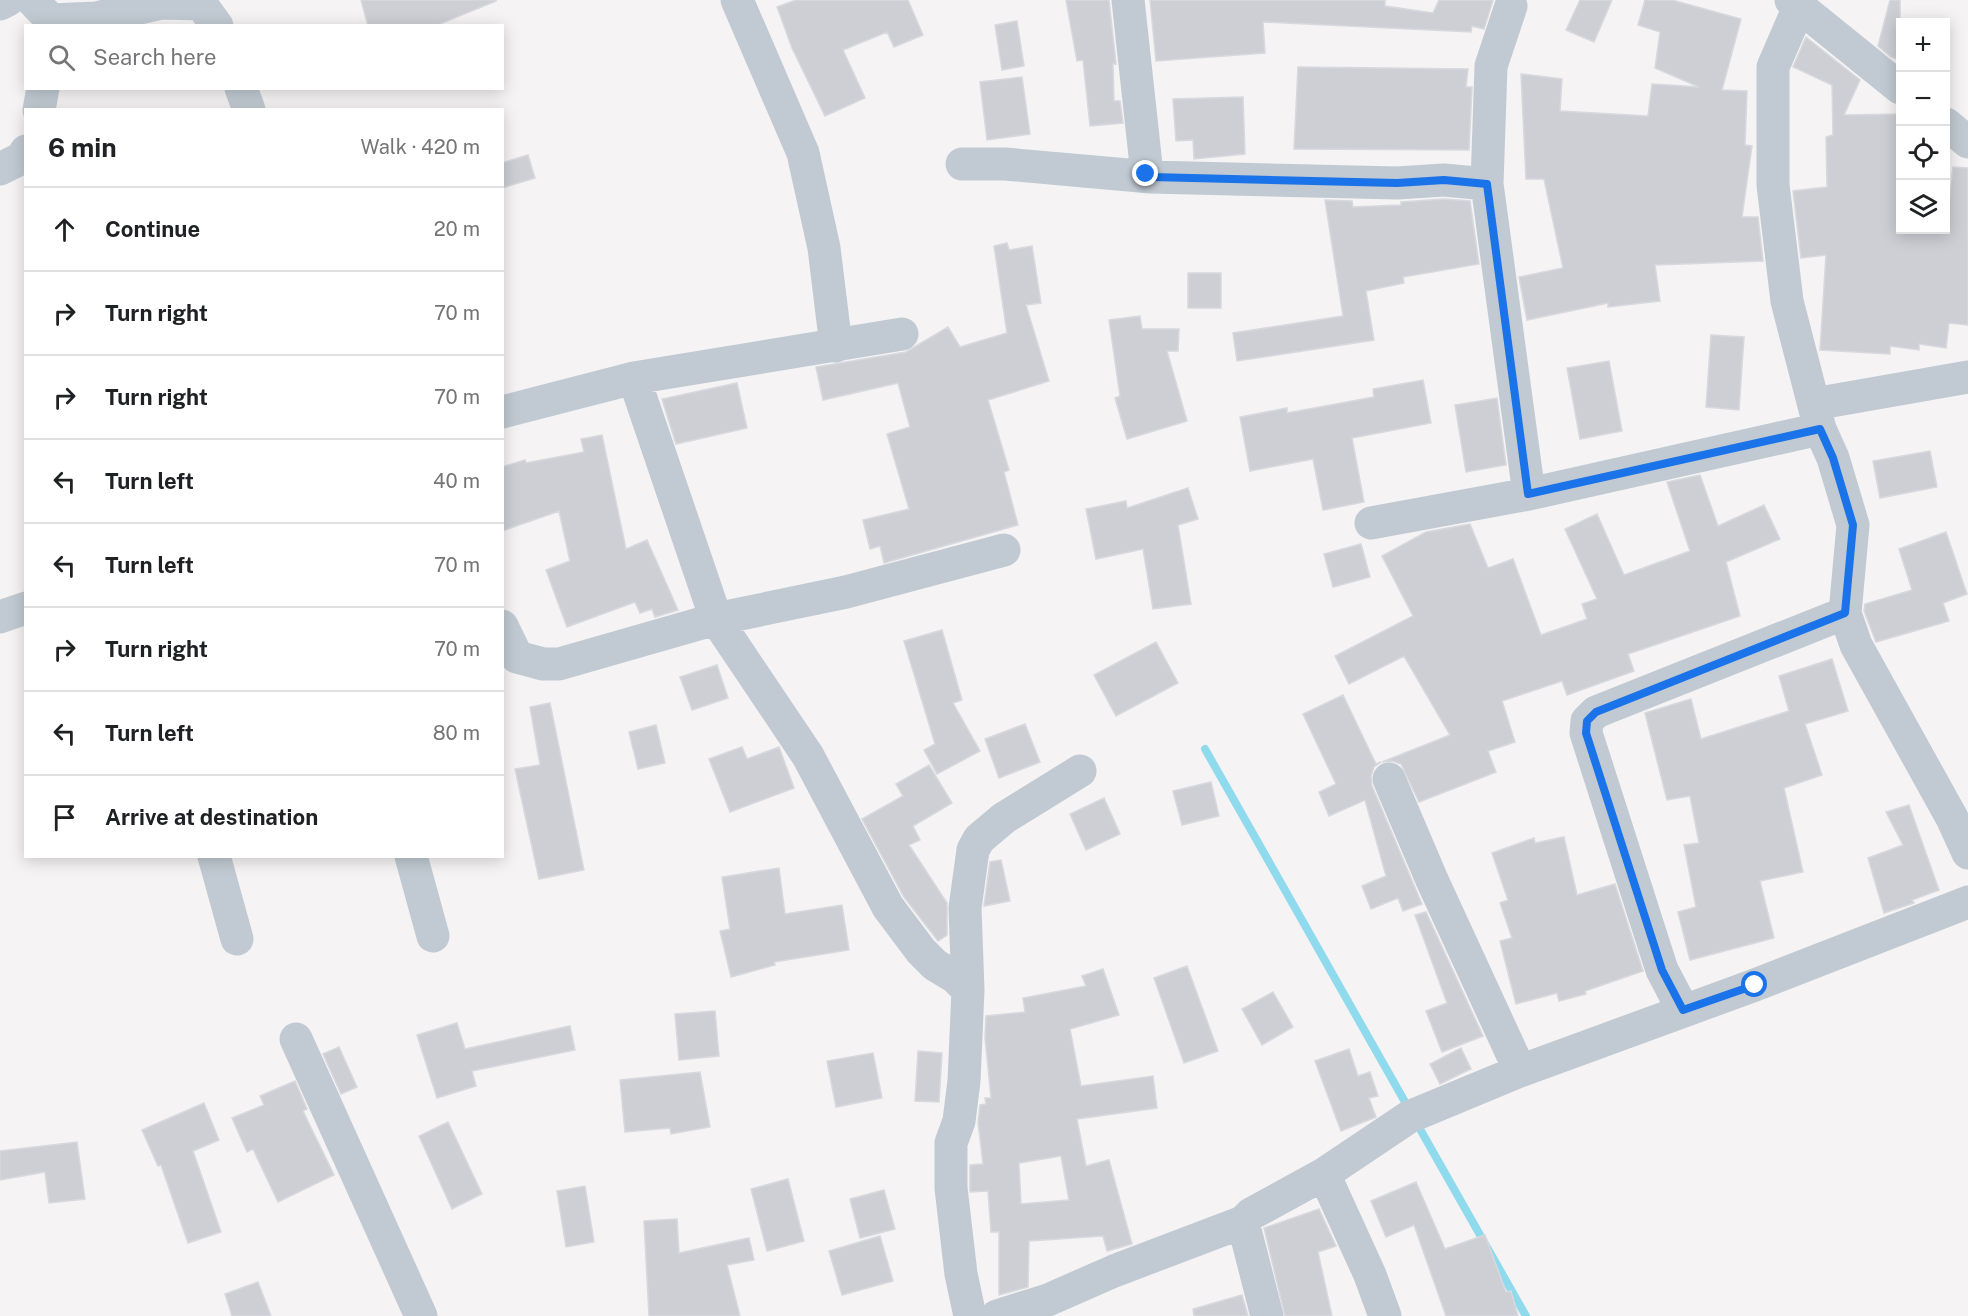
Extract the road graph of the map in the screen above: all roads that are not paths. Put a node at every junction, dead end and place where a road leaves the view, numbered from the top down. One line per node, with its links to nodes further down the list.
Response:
1 (8, 0): 4 (street)
2 (738, 0): 22 (street)
3 (1128, 0): 19 (street)
4 (0, 4)
5 (1795, 4): 9 (street); 26 (street)
6 (1511, 6): 20 (street)
7 (44, 15): 8 (street)
8 (216, 24)
9 (1896, 85)
10 (43, 90): 12 (street)
11 (242, 90): 13 (street)
12 (39, 108)
13 (248, 108)
14 (1948, 126): 15 (street)
15 (1968, 142)
16 (24, 155): 18 (street)
17 (962, 164): 19 (street)
18 (0, 169)
19 (1146, 174): 20 (street)
20 (1487, 184): 27 (street)
21 (902, 334): 22 (street)
22 (836, 346): 24 (street)
23 (1968, 377): 26 (street)
24 (634, 378): 25 (street); 33 (street)
25 (504, 411)
26 (1817, 417): 27 (street); 31 (street)
27 (1528, 494): 28 (street)
28 (1371, 523)
29 (1004, 550): 33 (street)
30 (24, 609): 32 (street)
31 (1845, 613): 37 (street); 44 (street)
32 (0, 617)
33 (716, 619): 34 (street); 43 (street)
34 (504, 630)
35 (1080, 771): 43 (street)
36 (1389, 779): 46 (street)
37 (1968, 853)
38 (215, 858): 42 (street)
39 (412, 858): 41 (street)
40 (1968, 902): 44 (street)
41 (433, 936)
42 (237, 939)
43 (968, 990): 51 (street)
44 (1683, 1010): 46 (street)
45 (296, 1039): 50 (street)
46 (1520, 1071): 47 (street)
47 (1324, 1174): 48 (street); 54 (street)
48 (1243, 1222): 49 (street); 53 (street)
49 (1077, 1302): 52 (street)
50 (421, 1316)
51 (970, 1316)
52 (997, 1316)
53 (1267, 1316)
54 (1385, 1316)

